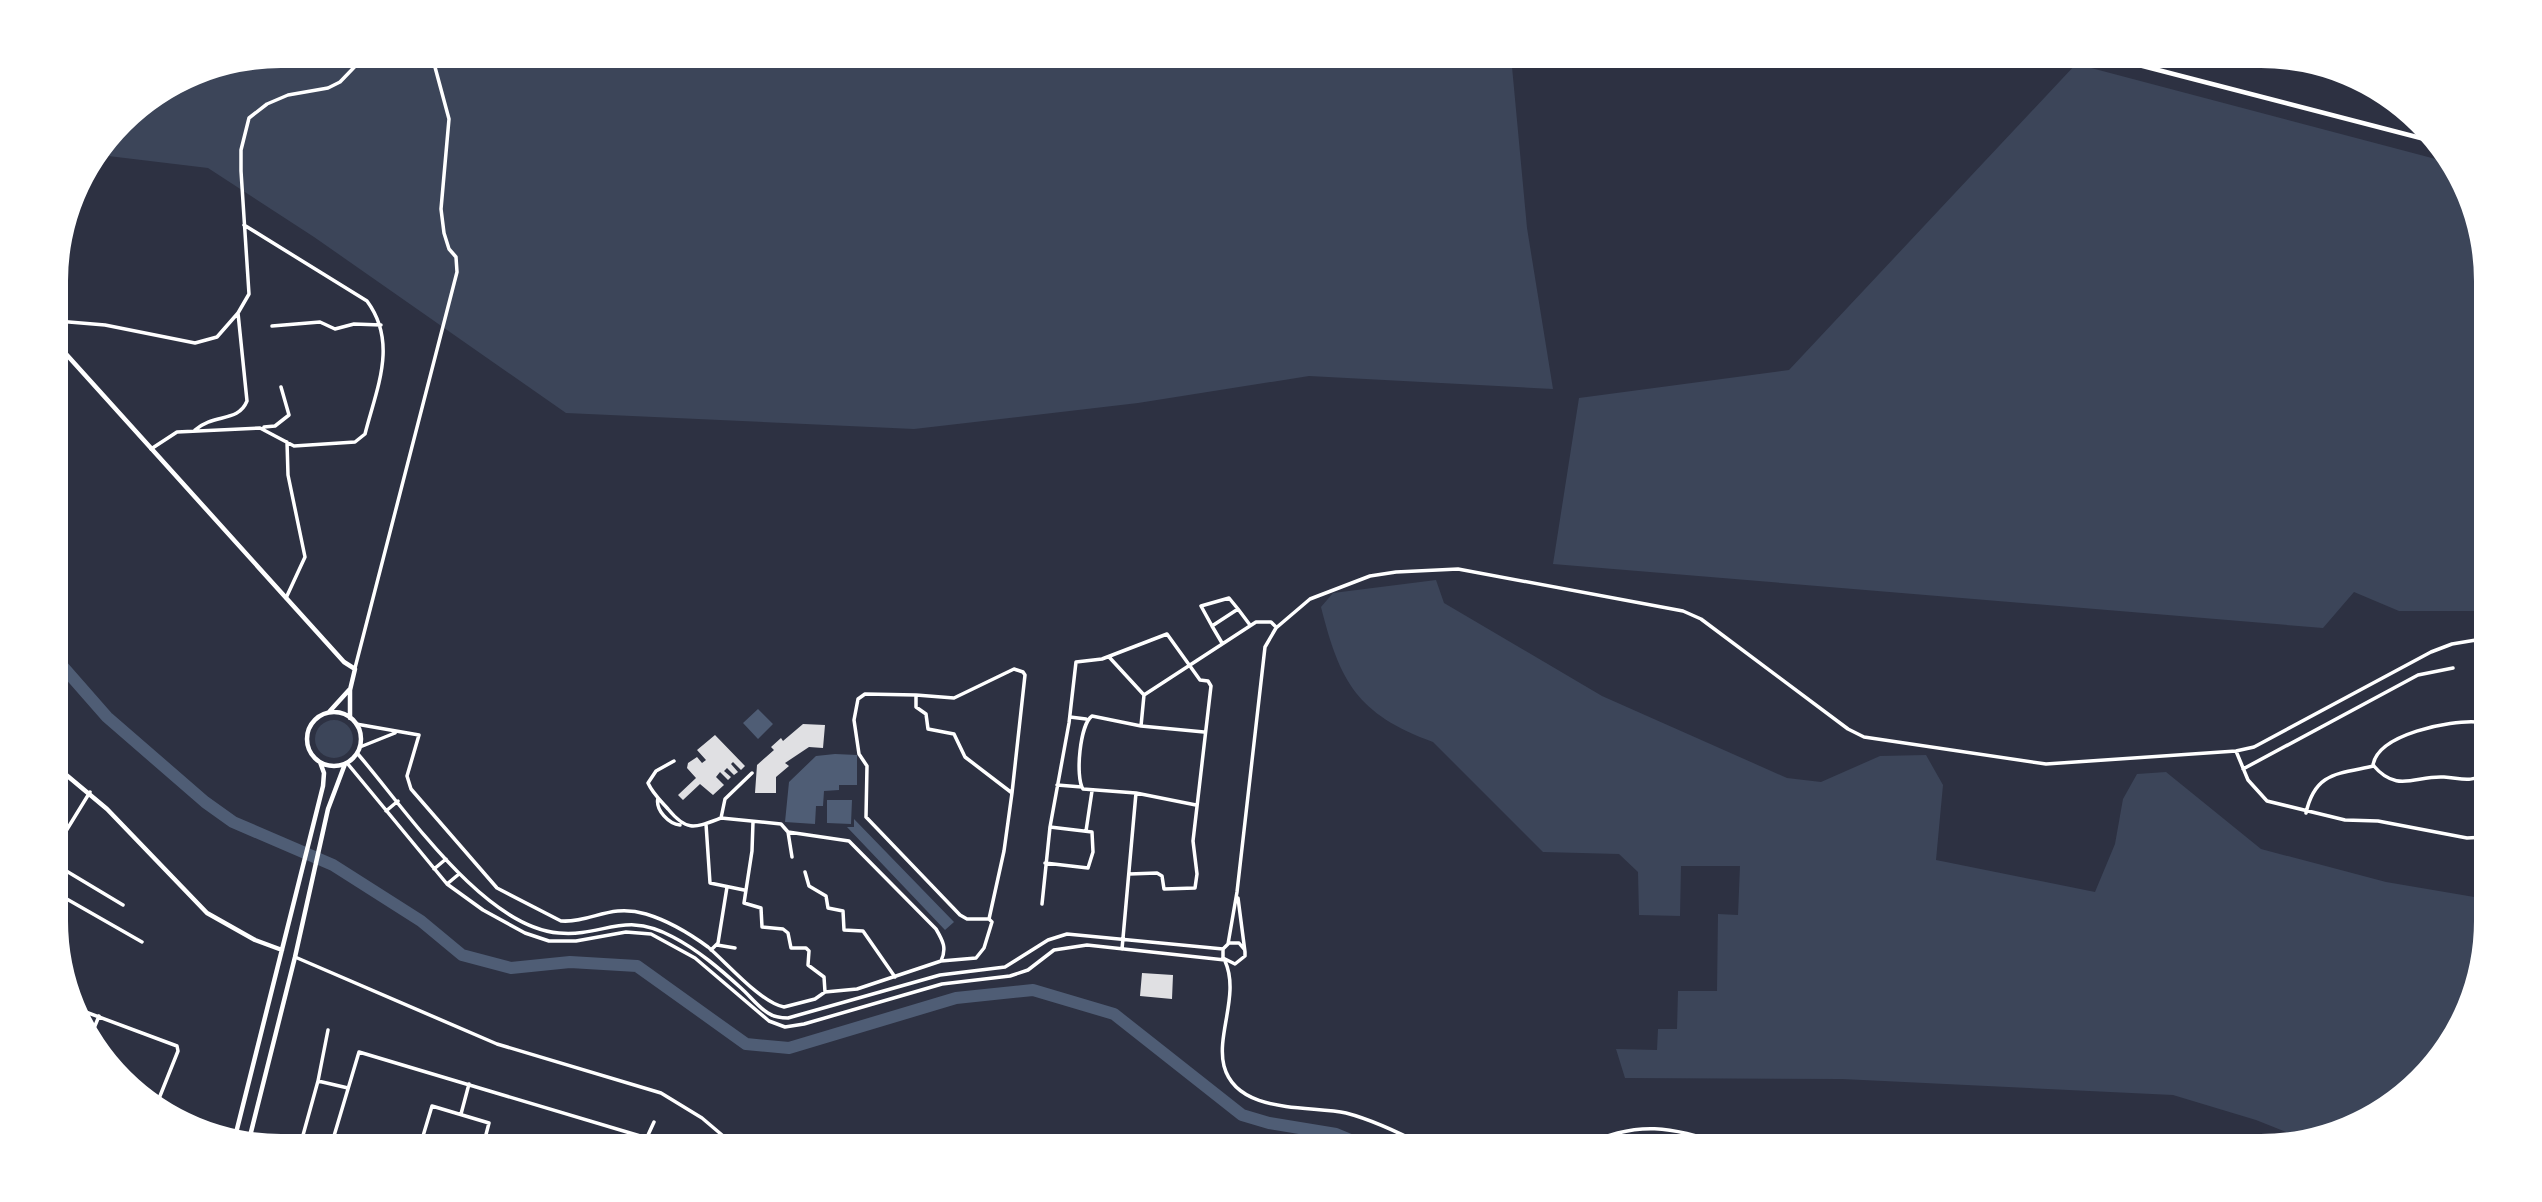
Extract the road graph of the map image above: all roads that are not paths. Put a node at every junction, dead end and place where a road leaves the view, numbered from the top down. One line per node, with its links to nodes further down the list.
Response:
1 (2151, 68): 4 (street)
2 (353, 69): 5 (street)
3 (435, 69): 26 (street)
4 (2416, 137)
5 (244, 225): 6 (street); 8 (street)
6 (238, 313): 7 (street); 13 (street)
7 (69, 322)
8 (381, 325): 9 (street); 14 (street)
9 (272, 327)
10 (69, 357): 15 (street)
11 (281, 387): 12 (street)
12 (260, 428): 13 (street); 14 (street)
13 (193, 431): 15 (street)
14 (287, 442): 16 (street)
15 (151, 449): 16 (street)
16 (286, 598): 26 (street)
17 (1238, 610): 18 (street); 19 (street); 19 (street)
18 (1250, 625): 20 (street); 22 (street)
19 (1212, 626): 22 (street)
20 (1276, 628): 40 (street); 78 (street)
21 (2474, 640): 40 (street)
22 (1222, 643): 24 (street)
23 (1109, 657): 24 (street); 29 (street); 31 (street)
24 (1190, 665): 29 (street); 37 (street)
25 (2453, 668): 45 (street)
26 (355, 669): 27 (street)
27 (350, 690): 30 (street); 32 (street)
28 (916, 695): 53 (street); 53 (street); 82 (street)
29 (1143, 695): 36 (street)
30 (328, 713): 32 (street); 42 (street)
31 (1070, 717): 33 (street); 49 (street)
32 (350, 718): 35 (street)
33 (1088, 719): 36 (street); 50 (street)
34 (2474, 722): 44 (street)
35 (356, 724): 38 (street); 39 (street)
36 (1141, 726): 37 (street)
37 (1204, 732): 56 (street)
38 (397, 733): 39 (street); 92 (street)
39 (359, 750): 43 (street); 55 (street)
40 (2236, 751): 45 (street)
41 (674, 761): 61 (street)
42 (320, 762): 43 (street); 91 (street)
43 (346, 763): 57 (street); 93 (street)
44 (2374, 766): 48 (street); 58 (street)
45 (2244, 769): 58 (street)
46 (752, 773): 59 (street)
47 (68, 776): 52 (street)
48 (2474, 779)
49 (1057, 785): 50 (street); 62 (street)
50 (1082, 787): 51 (street)
51 (1092, 791): 54 (street); 64 (street)
52 (90, 792): 63 (street); 91 (street)
53 (1012, 793): 82 (street)
54 (1136, 793): 56 (street); 74 (street)
55 (398, 801): 57 (street); 68 (street)
56 (1196, 805): 74 (street)
57 (386, 811): 70 (street)
58 (2306, 813): 66 (street)
59 (721, 818): 60 (street); 61 (street)
60 (753, 822): 65 (street); 77 (street)
61 (706, 824): 76 (street)
62 (1050, 827): 64 (street); 69 (street)
63 (68, 828)
64 (1086, 831): 69 (street)
65 (788, 832): 67 (street); 95 (street)
66 (2474, 837)
67 (792, 857)
68 (446, 858): 70 (street); 73 (street)
69 (1045, 863): 80 (street)
70 (434, 869): 75 (street)
71 (68, 872): 81 (street)
72 (805, 872): 98 (street)
73 (459, 873): 75 (street); 83 (street)
74 (1129, 874): 83 (street)
75 (447, 884): 89 (street)
76 (727, 887): 77 (street); 86 (street)
77 (744, 890): 99 (street)
78 (1237, 892): 85 (street); 88 (street)
79 (68, 900): 84 (street)
80 (1042, 904)
81 (123, 905)
82 (989, 919): 95 (street)
83 (1123, 939): 89 (street); 90 (street)
84 (142, 942)
85 (1228, 944): 88 (street); 90 (street)
86 (717, 945): 87 (street); 92 (street)
87 (735, 948)
88 (1244, 948): 96 (street)
89 (1122, 949): 94 (street)
90 (1223, 949): 94 (street)
91 (282, 950): 110 (street)
92 (711, 950): 99 (street)
93 (295, 957): 111 (street); 121 (street)
94 (1225, 960): 96 (street); 97 (street)
95 (941, 961): 98 (street)
96 (1238, 964): 97 (street)
97 (1231, 975): 112 (street)
98 (895, 977): 99 (street)
99 (825, 992)
100 (90, 1013): 101 (street)
101 (99, 1016): 102 (street); 107 (street)
102 (96, 1024)
103 (328, 1030): 104 (street)
104 (318, 1081): 106 (street); 115 (street)
105 (469, 1084): 106 (street); 108 (street); 119 (street)
106 (348, 1088): 116 (street)
107 (160, 1095)
108 (461, 1114): 117 (street); 118 (street)
109 (654, 1122): 120 (street)
110 (237, 1129)
111 (251, 1132)
112 (1396, 1133)
113 (1615, 1133): 114 (street)
114 (1690, 1133)
115 (303, 1134)
116 (335, 1134)
117 (424, 1134)
118 (486, 1134)
119 (633, 1134)
120 (649, 1134)
121 (721, 1134)

